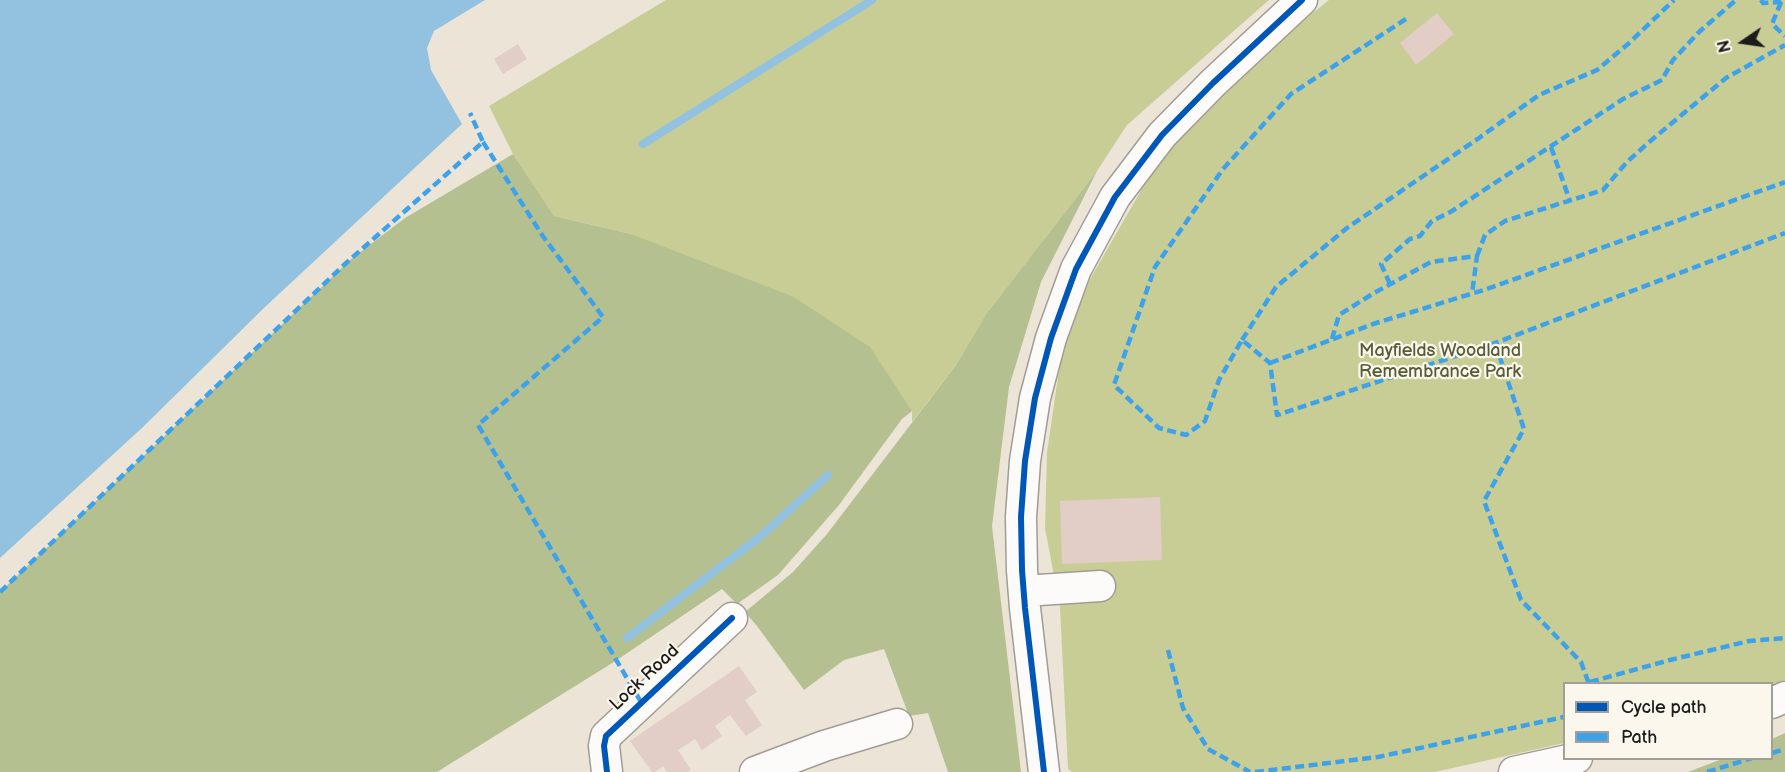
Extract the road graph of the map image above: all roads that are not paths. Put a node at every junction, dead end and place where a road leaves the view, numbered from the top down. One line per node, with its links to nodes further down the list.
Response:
1 (1302, 0): 3 (street)
2 (1101, 586): 3 (street)
3 (1024, 591): 9 (street)
4 (732, 618): 7 (street, Lock Road)
5 (897, 724): 8 (street)
6 (1572, 760): 10 (street)
7 (607, 772)
8 (754, 772)
9 (1044, 772)
10 (1514, 772)

